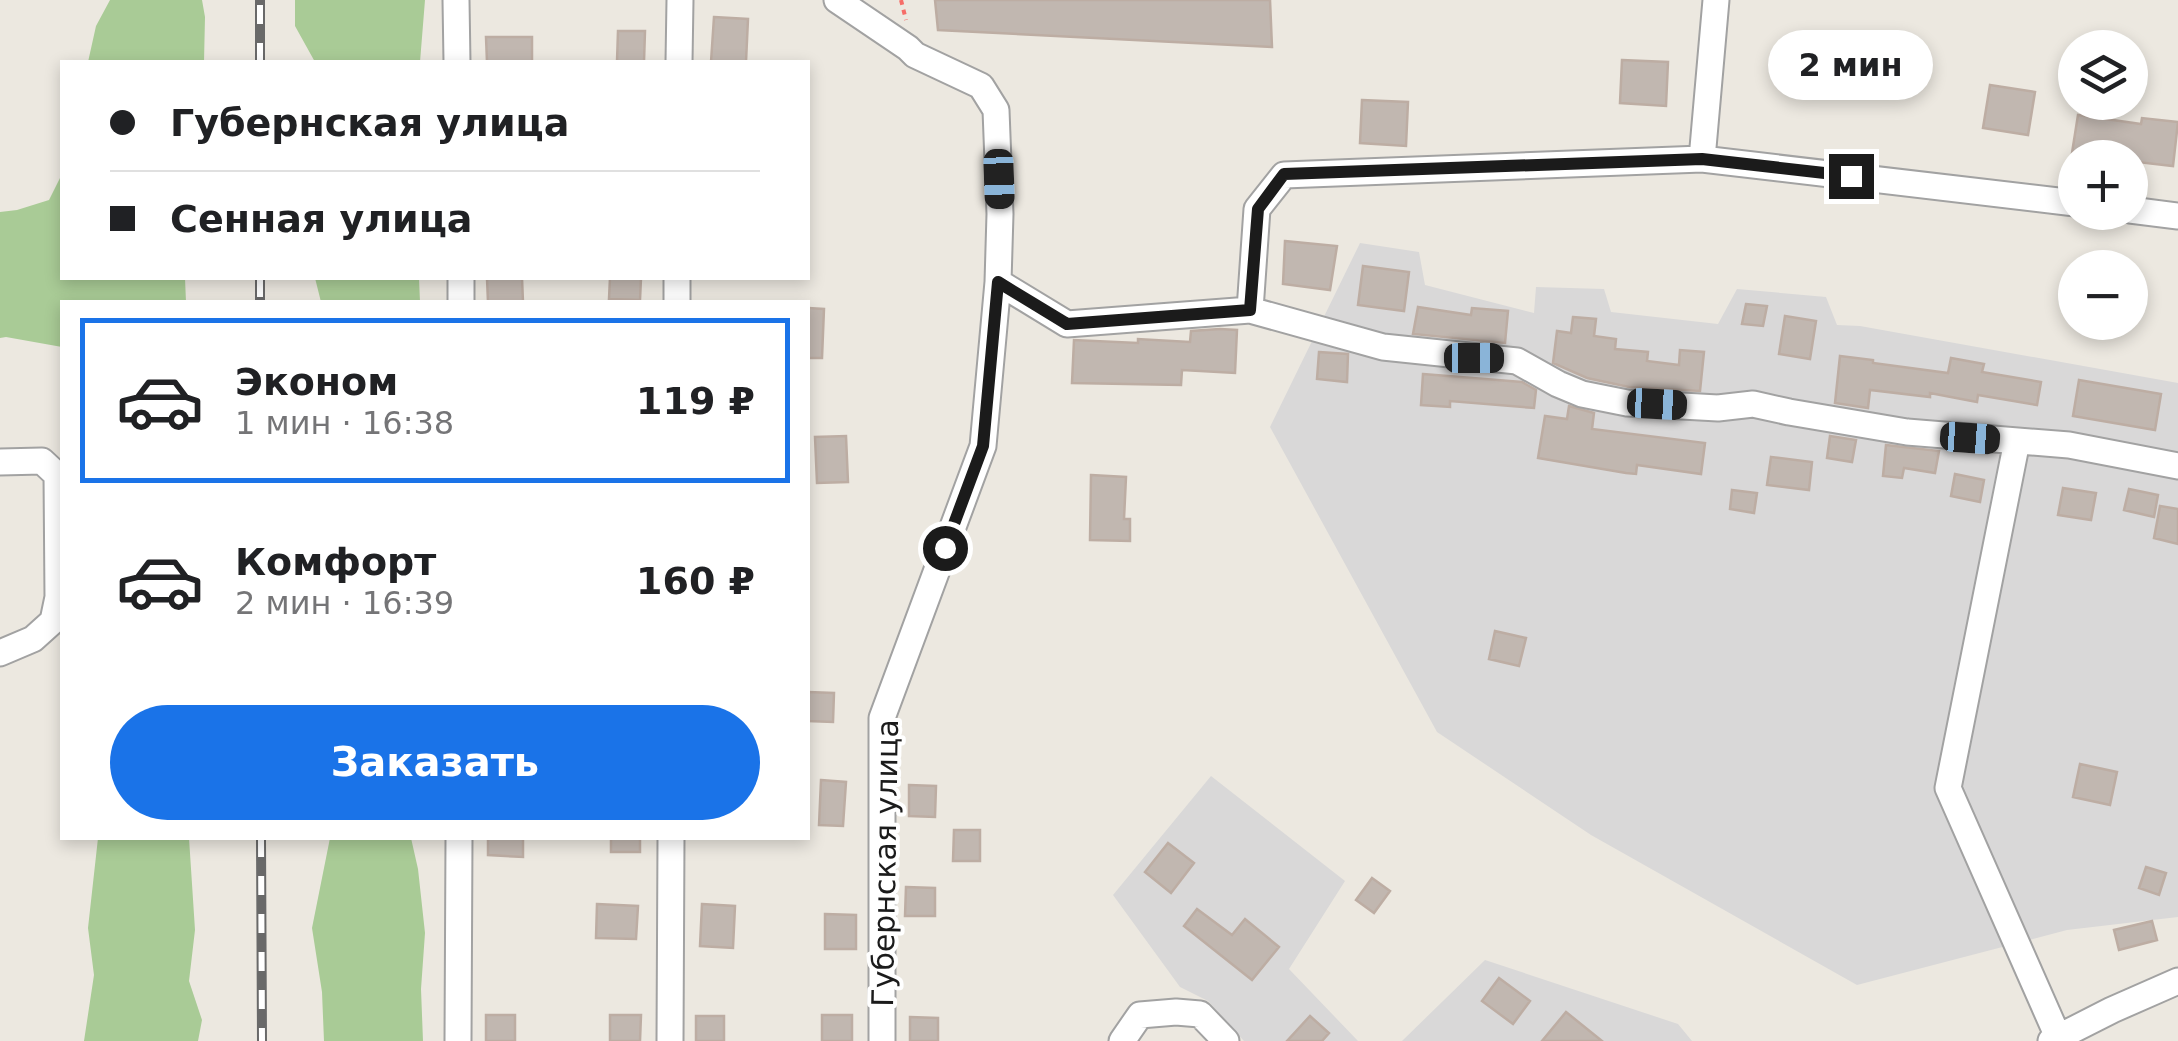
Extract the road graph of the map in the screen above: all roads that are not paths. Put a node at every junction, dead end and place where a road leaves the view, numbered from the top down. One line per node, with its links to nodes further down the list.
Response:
1 (456, 0): 5 (street)
2 (680, 0): 6 (street)
3 (837, 0): 11 (street, Губернская улица)
4 (1716, 0): 7 (street)
5 (458, 60)
6 (679, 60)
7 (1702, 159): 8 (street); 12 (street)
8 (2058, 202)
9 (2148, 212): 10 (street)
10 (2178, 216)
11 (998, 282): 12 (street); 23 (street, Губернская улица)
12 (1250, 310): 13 (street)
13 (2018, 441): 15 (street); 20 (street)
14 (0, 462): 16 (street)
15 (2178, 466)
16 (0, 653)
17 (459, 840): 21 (street)
18 (671, 840): 22 (street)
19 (2178, 981): 20 (street)
20 (2067, 1036)
21 (458, 1041)
22 (670, 1041)
23 (882, 1041)
24 (1122, 1041): 25 (street)
25 (1226, 1041)

